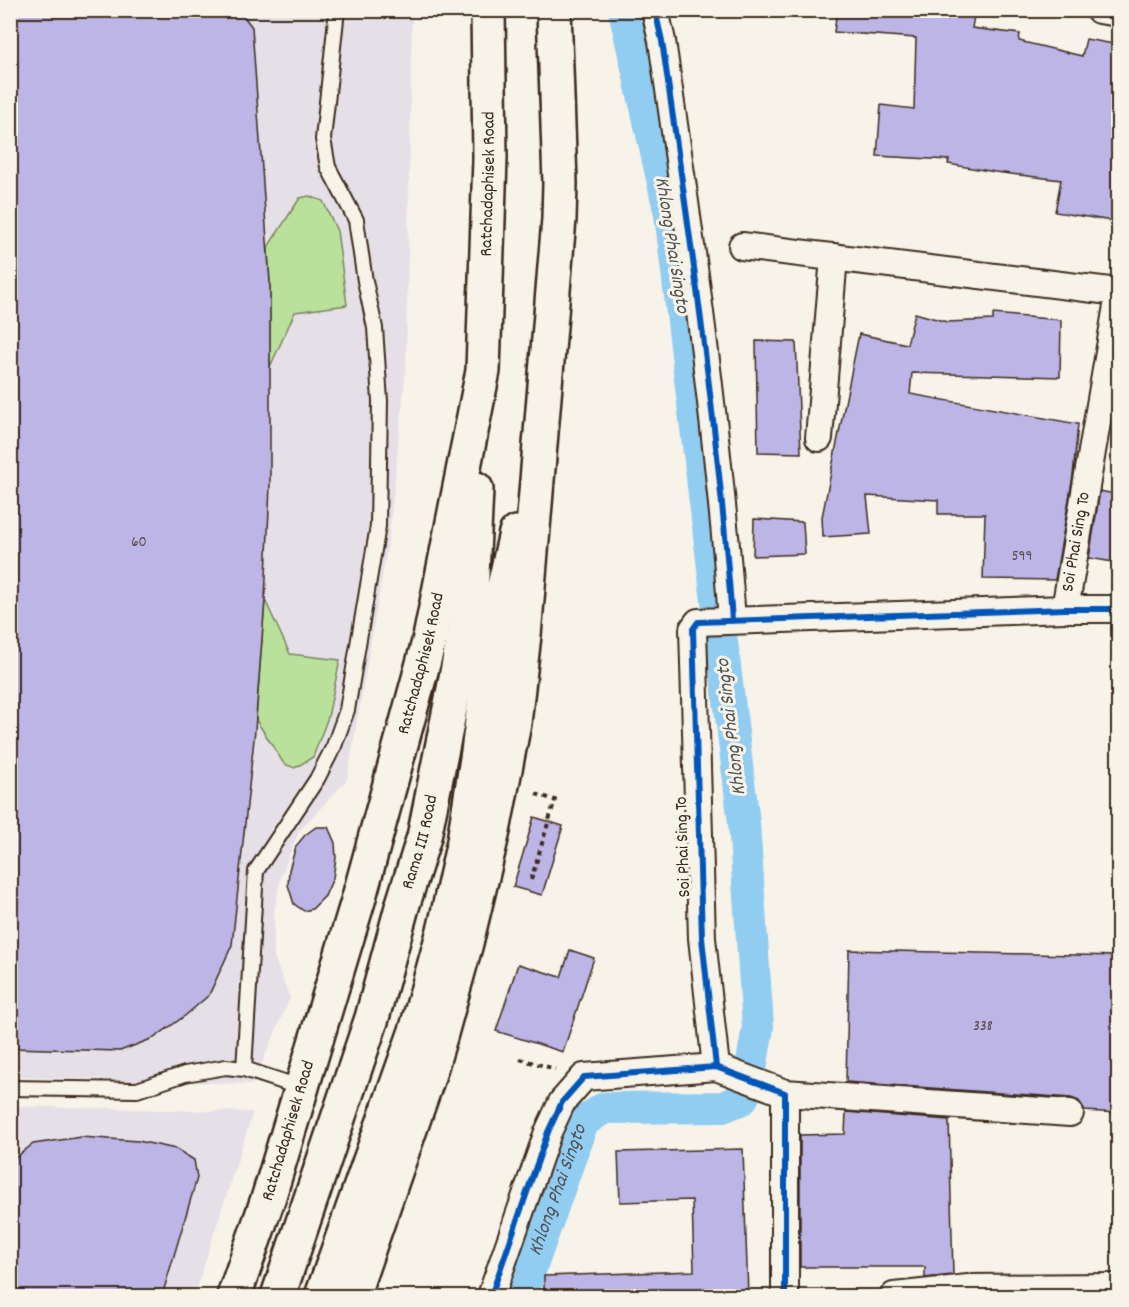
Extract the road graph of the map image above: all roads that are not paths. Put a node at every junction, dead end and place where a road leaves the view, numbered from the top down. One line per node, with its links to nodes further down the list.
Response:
1 (337, 10): 17 (lane)
2 (489, 10): 11 (main road, Ratchadaphisek Road)
3 (554, 10): 12 (main road)
4 (655, 10): 16 (street)
5 (1099, 10): 6 (street)
6 (1119, 13)
7 (742, 246): 8 (street)
8 (834, 257): 9 (street); 13 (street)
9 (1119, 292)
10 (1119, 300): 14 (street, Soi Phai Sing To)
11 (483, 371): 20 (main road, Ratchadaphisek Road); 26 (main road, Rama III Road)
12 (546, 396): 27 (main road); 28 (main road)
13 (819, 438)
14 (1065, 609): 15 (street); 16 (street, Soi Phai Sing To)
15 (1119, 609)
16 (732, 620): 18 (street, Soi Phai Sing To)
17 (244, 1069): 19 (lane); 20 (lane)
18 (725, 1071): 21 (street); 29 (street)
19 (10, 1088)
20 (302, 1088): 25 (main road, Ratchadaphisek Road)
21 (778, 1091): 22 (street); 30 (street)
22 (1070, 1113)
23 (1119, 1287): 24 (street)
24 (969, 1292): 31 (street)
25 (234, 1296)
26 (278, 1296)
27 (322, 1296)
28 (352, 1296)
29 (491, 1296)
30 (785, 1296)
31 (894, 1296)

